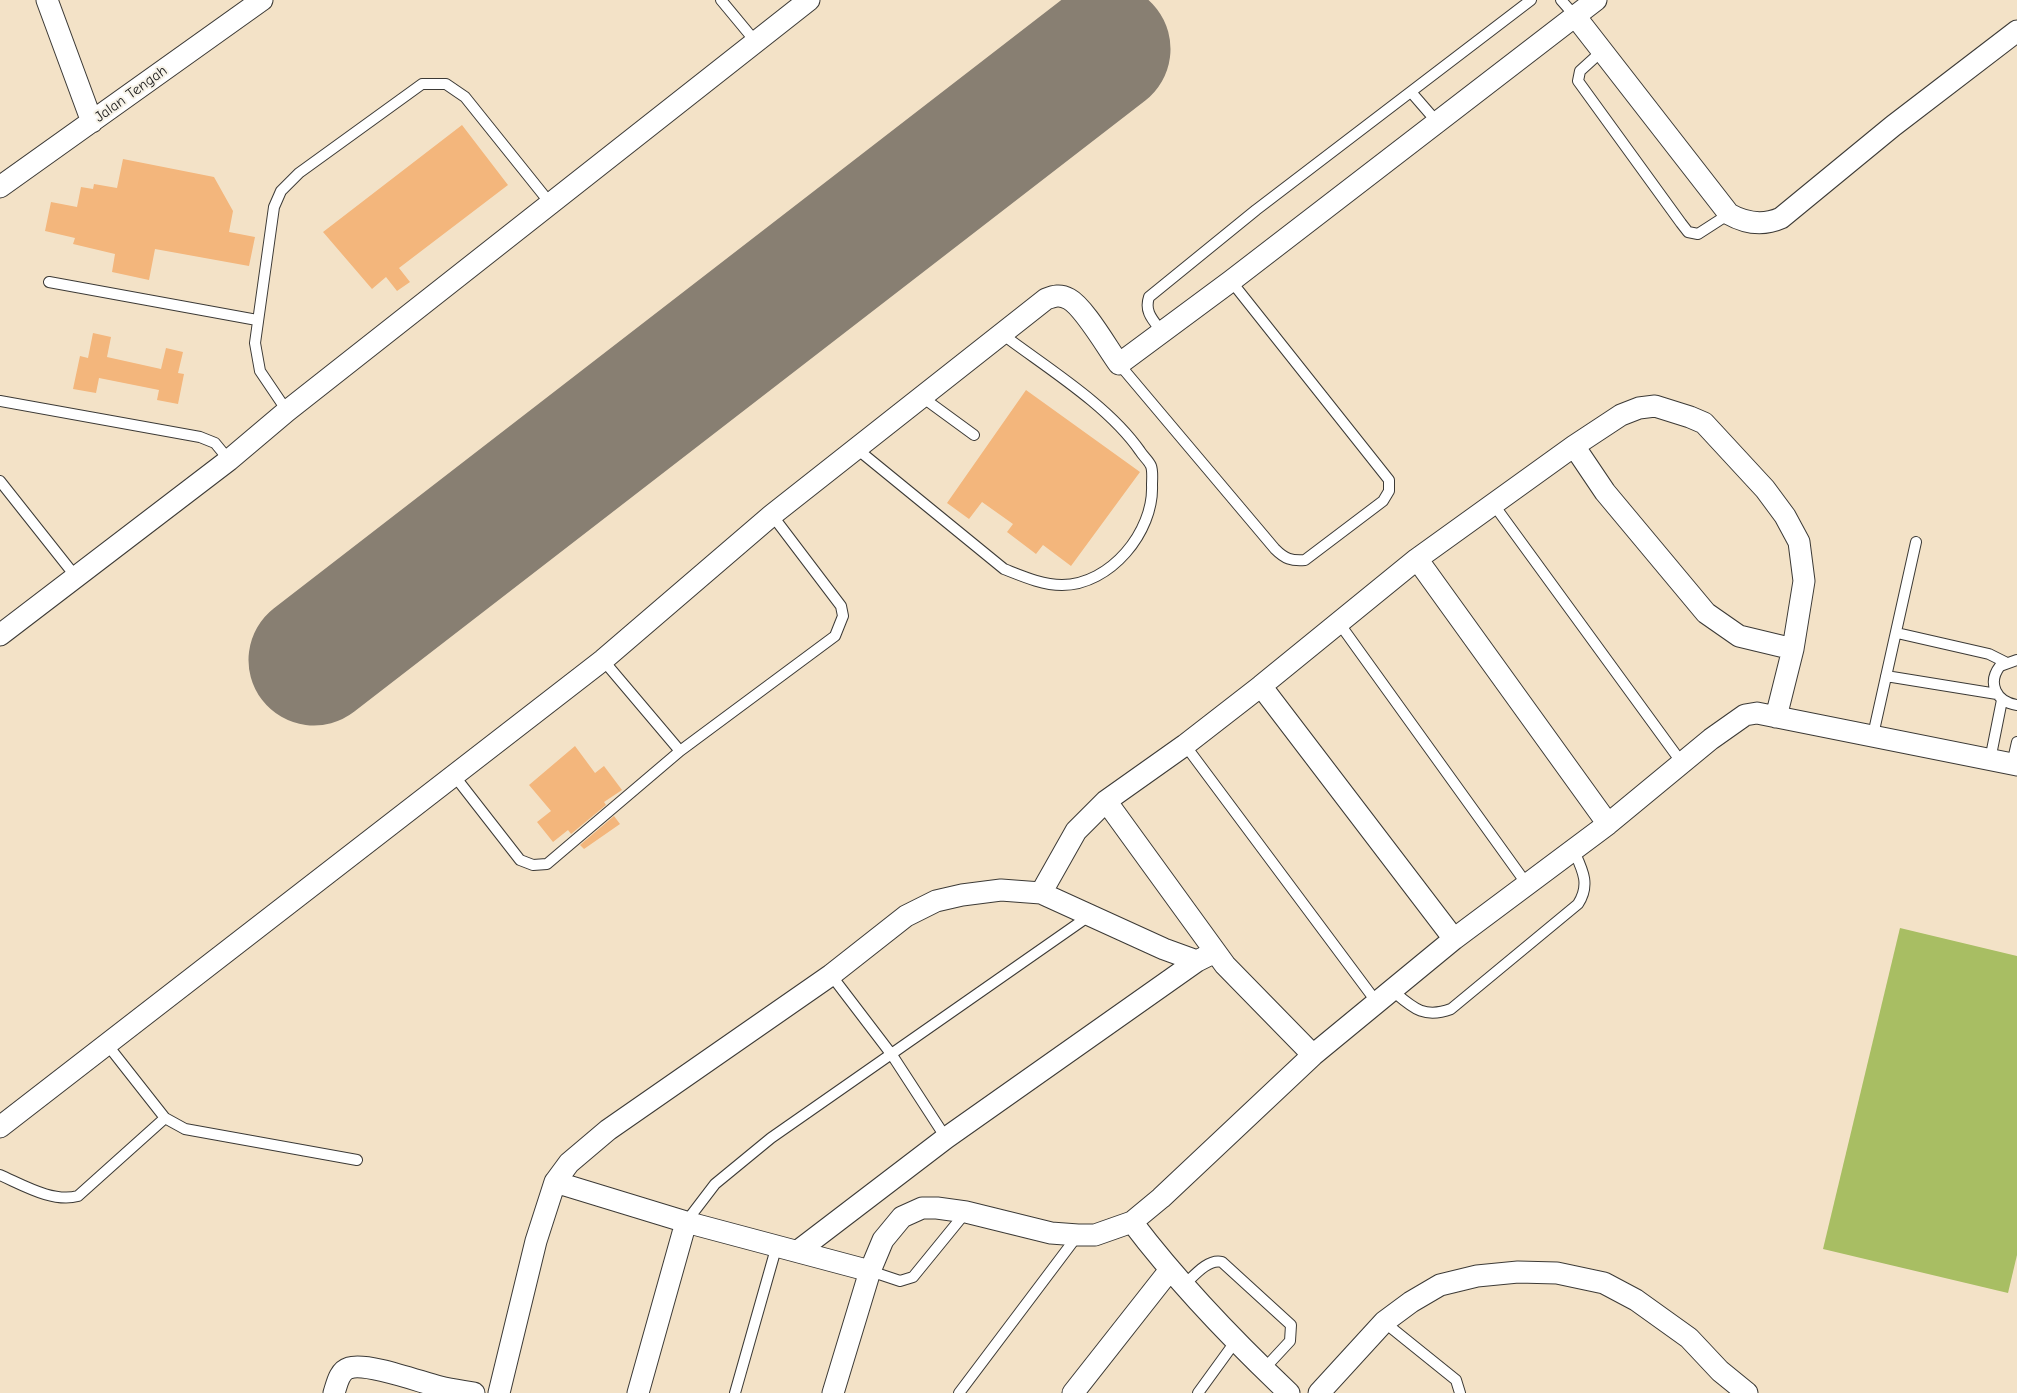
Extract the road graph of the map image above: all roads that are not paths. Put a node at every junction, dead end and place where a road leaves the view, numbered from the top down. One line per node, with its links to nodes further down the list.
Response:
1 (47, 0): 13 (street)
2 (262, 0): 13 (street, Jalan Tengah)
3 (721, 0): 10 (lane)
4 (808, 0): 10 (street)
5 (1531, 0): 12 (lane)
6 (1561, 0): 8 (lane)
7 (1596, 0): 8 (street)
8 (1575, 16): 11 (street); 14 (street)
9 (2017, 31): 17 (street)
10 (755, 41): 16 (street)
11 (1602, 51): 17 (street); 17 (lane)
12 (1411, 92): 14 (lane); 21 (lane)
13 (92, 122): 15 (street, Jalan Tengah)
14 (1437, 122): 18 (street)
15 (0, 187)
16 (550, 203): 20 (lane); 26 (street)
17 (1729, 214)
18 (1231, 281): 21 (street); 23 (lane)
19 (49, 282): 20 (lane)
20 (257, 320): 26 (lane)
21 (1162, 332): 23 (street)
22 (1002, 334): 23 (street); 24 (street); 29 (lane)
23 (1119, 364)
24 (922, 397): 27 (lane); 29 (street)
25 (0, 401): 30 (lane)
26 (287, 410): 30 (street)
27 (974, 435)
28 (1574, 446): 32 (street); 40 (street); 40 (street)
29 (857, 449): 33 (street)
30 (229, 460): 36 (street)
31 (0, 481): 36 (lane)
32 (1494, 505): 35 (street); 54 (lane)
33 (772, 515): 41 (street); 52 (lane)
34 (1916, 542): 38 (lane)
35 (1417, 559): 37 (street); 58 (street)
36 (76, 577): 39 (street)
37 (1339, 623): 45 (street); 60 (lane)
38 (1897, 634): 43 (lane); 44 (lane)
39 (0, 635)
40 (1793, 649): 48 (street)
41 (603, 660): 52 (lane); 56 (street)
42 (2017, 660): 43 (lane)
43 (2005, 662): 46 (lane)
44 (1886, 676): 46 (lane); 49 (lane)
45 (1261, 686): 51 (street); 63 (street)
46 (1999, 697): 47 (lane); 53 (lane)
47 (2017, 705)
48 (1776, 717): 49 (street); 54 (street)
49 (1873, 735): 53 (street)
50 (2017, 742): 55 (lane)
51 (1185, 745): 57 (street); 66 (lane)
52 (680, 751): 56 (lane)
53 (1990, 760): 55 (street)
54 (1682, 763): 58 (street)
55 (2014, 765)
56 (453, 774): 67 (street)
57 (1106, 801): 61 (street); 64 (street)
58 (1608, 824): 59 (street)
59 (1573, 849): 60 (street); 66 (lane)
60 (1526, 884): 63 (street)
61 (1041, 892): 62 (street); 65 (street)
62 (1089, 916): 64 (street); 68 (lane)
63 (1454, 939): 66 (street)
64 (1206, 956): 69 (street); 72 (street)
65 (831, 975): 68 (lane); 75 (street)
66 (1385, 998): 69 (street)
67 (106, 1042): 70 (lane); 71 (street)
68 (892, 1055): 72 (lane); 77 (lane)
69 (1313, 1055): 78 (street)
70 (165, 1118): 73 (lane); 74 (lane)
71 (0, 1127)
72 (946, 1138): 81 (street)
73 (357, 1160)
74 (0, 1175)
75 (555, 1182): 77 (street); 90 (street)
76 (966, 1212): 79 (street); 82 (lane); 82 (street)
77 (686, 1222): 80 (street); 91 (street)
78 (1132, 1222): 79 (street); 83 (street)
79 (1078, 1236): 94 (lane)
80 (777, 1244): 81 (street); 92 (lane)
81 (798, 1251): 82 (street)
82 (870, 1271): 93 (street)
83 (1176, 1278): 85 (street); 86 (lane); 95 (street)
84 (1384, 1322): 98 (street); 99 (lane); 100 (street)
85 (1235, 1342): 86 (street); 96 (lane)
86 (1264, 1369): 97 (street)
87 (440, 1390): 88 (street); 89 (street)
88 (334, 1393)
89 (474, 1393)
90 (499, 1393)
91 (638, 1393)
92 (735, 1393)
93 (833, 1393)
94 (959, 1393)
95 (1073, 1393)
96 (1198, 1393)
97 (1289, 1393)
98 (1319, 1393)
99 (1460, 1393)
100 (1747, 1393)

